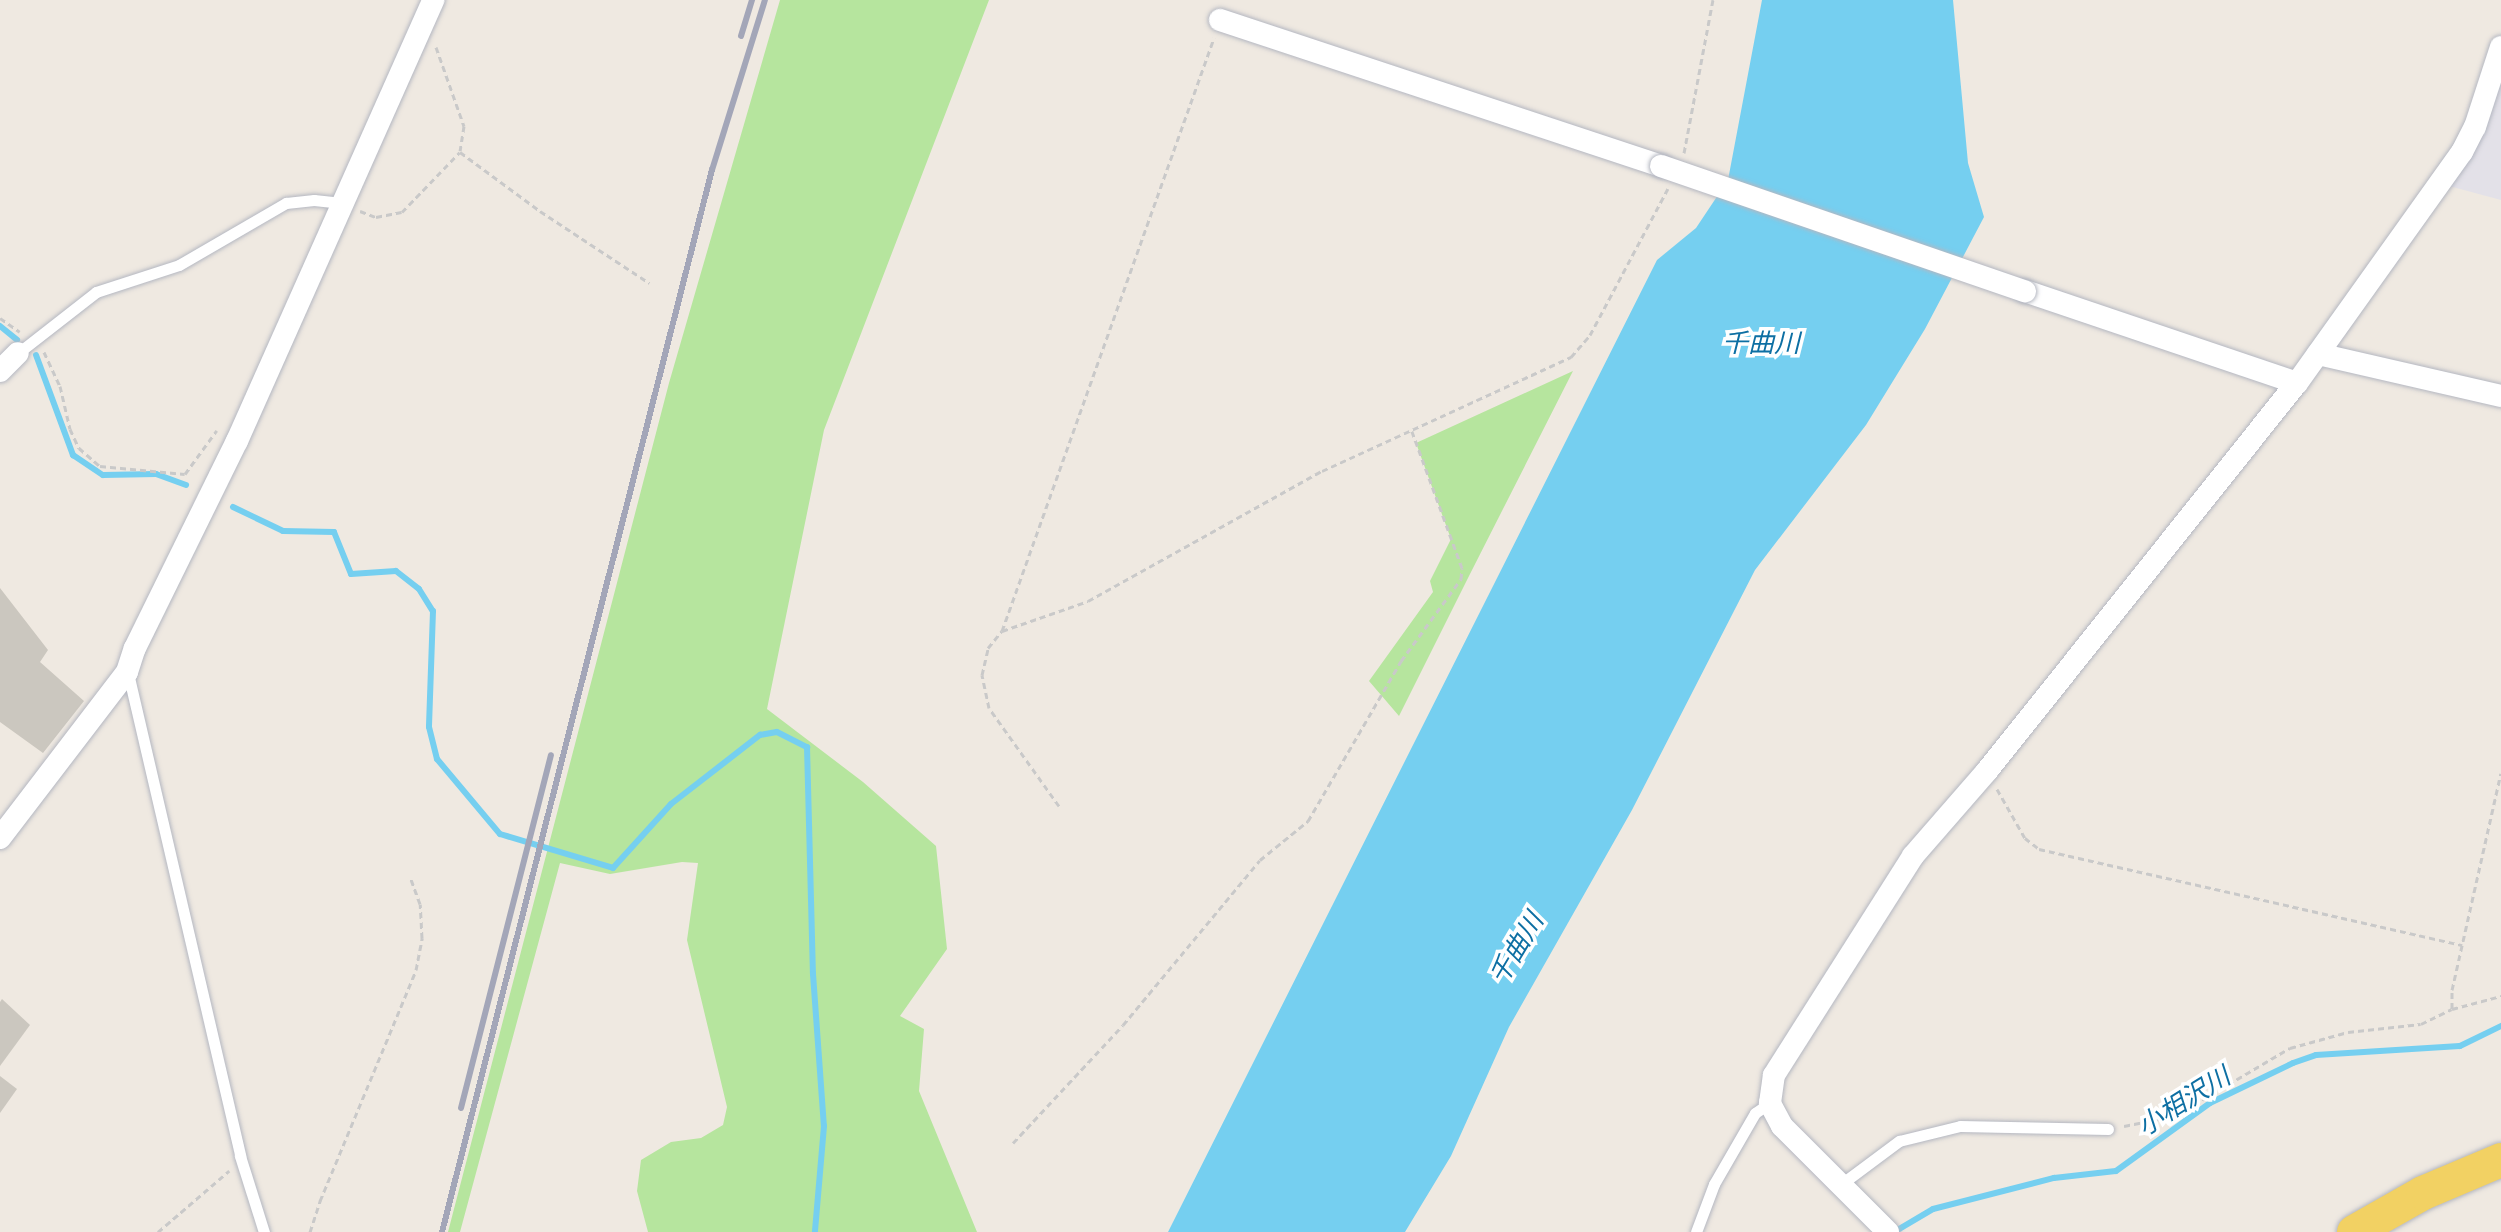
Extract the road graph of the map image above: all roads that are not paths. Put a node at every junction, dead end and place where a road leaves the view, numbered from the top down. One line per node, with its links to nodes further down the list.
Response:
1 (433, 0): 4 (street)
2 (1220, 20): 8 (street, bridge)
3 (2501, 47): 6 (street)
4 (342, 203): 5 (lane); 10 (street)
5 (26, 348): 7 (street)
6 (2318, 354): 8 (street); 9 (street)
7 (0, 371)
8 (2297, 383): 12 (street)
9 (2501, 396)
10 (127, 672): 11 (street); 17 (lane)
11 (0, 838)
12 (1770, 1103): 15 (street); 18 (lane)
13 (2108, 1129): 15 (lane)
14 (2501, 1160): 19 (main road)
15 (1839, 1185): 16 (street)
16 (1882, 1227)
17 (264, 1232)
18 (1696, 1232)
19 (2354, 1232)

